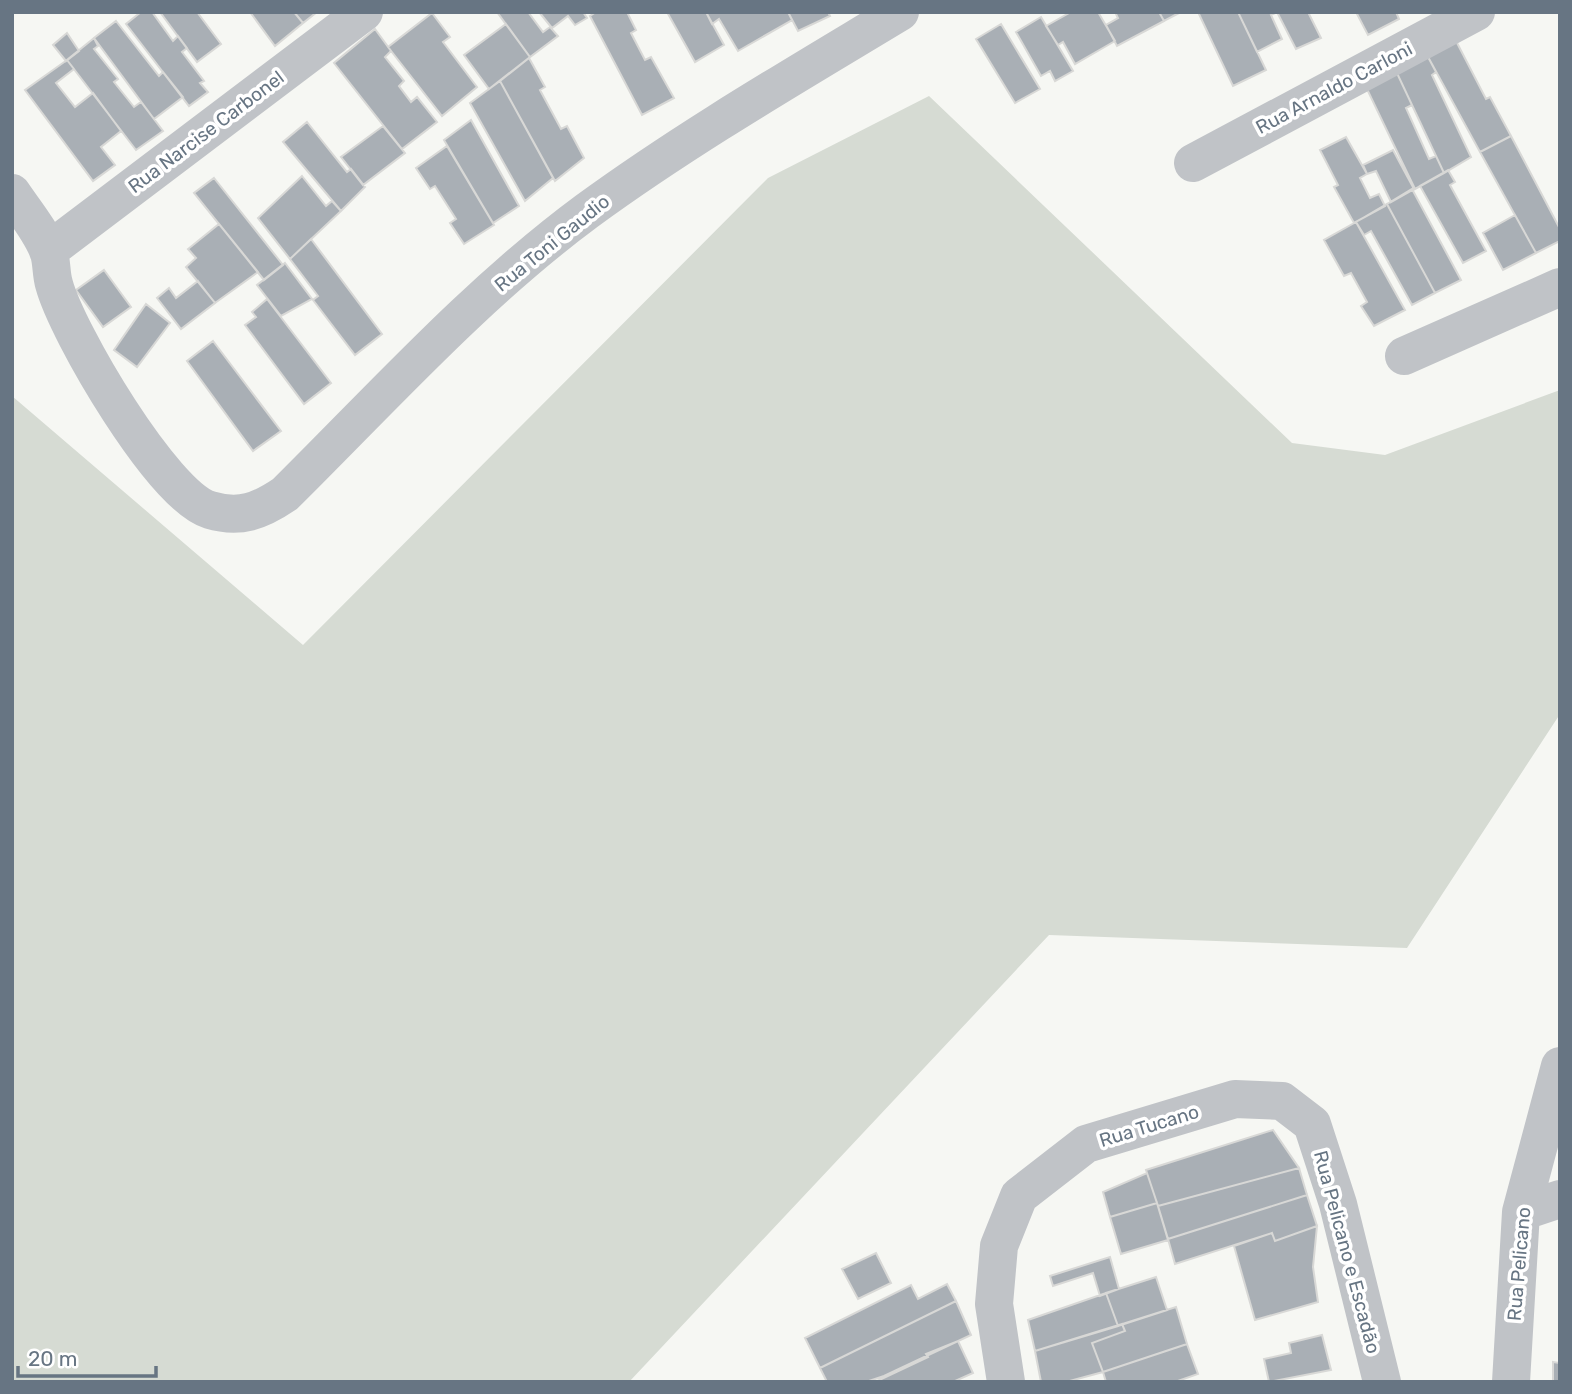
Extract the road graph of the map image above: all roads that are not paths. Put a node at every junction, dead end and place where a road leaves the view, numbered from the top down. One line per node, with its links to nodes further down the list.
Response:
1 (364, 12): 6 (street, Rua Narcise Carbonel)
2 (900, 12): 6 (street, Rua Toni Gaudio)
3 (1476, 12): 4 (street, Rua Arnaldo Carloni)
4 (1193, 163)
5 (12, 193): 6 (street)
6 (48, 251)
7 (1560, 287): 8 (street)
8 (1404, 356)
9 (1560, 1066): 12 (street, Rua Pelicano)
10 (1235, 1099): 13 (street, Rua Tucano); 14 (street, Rua Pelicano e Escadão)
11 (1560, 1199): 12 (street)
12 (1521, 1212): 15 (street, Rua Pelicano)
13 (1006, 1382)
14 (1382, 1382)
15 (1511, 1382)

